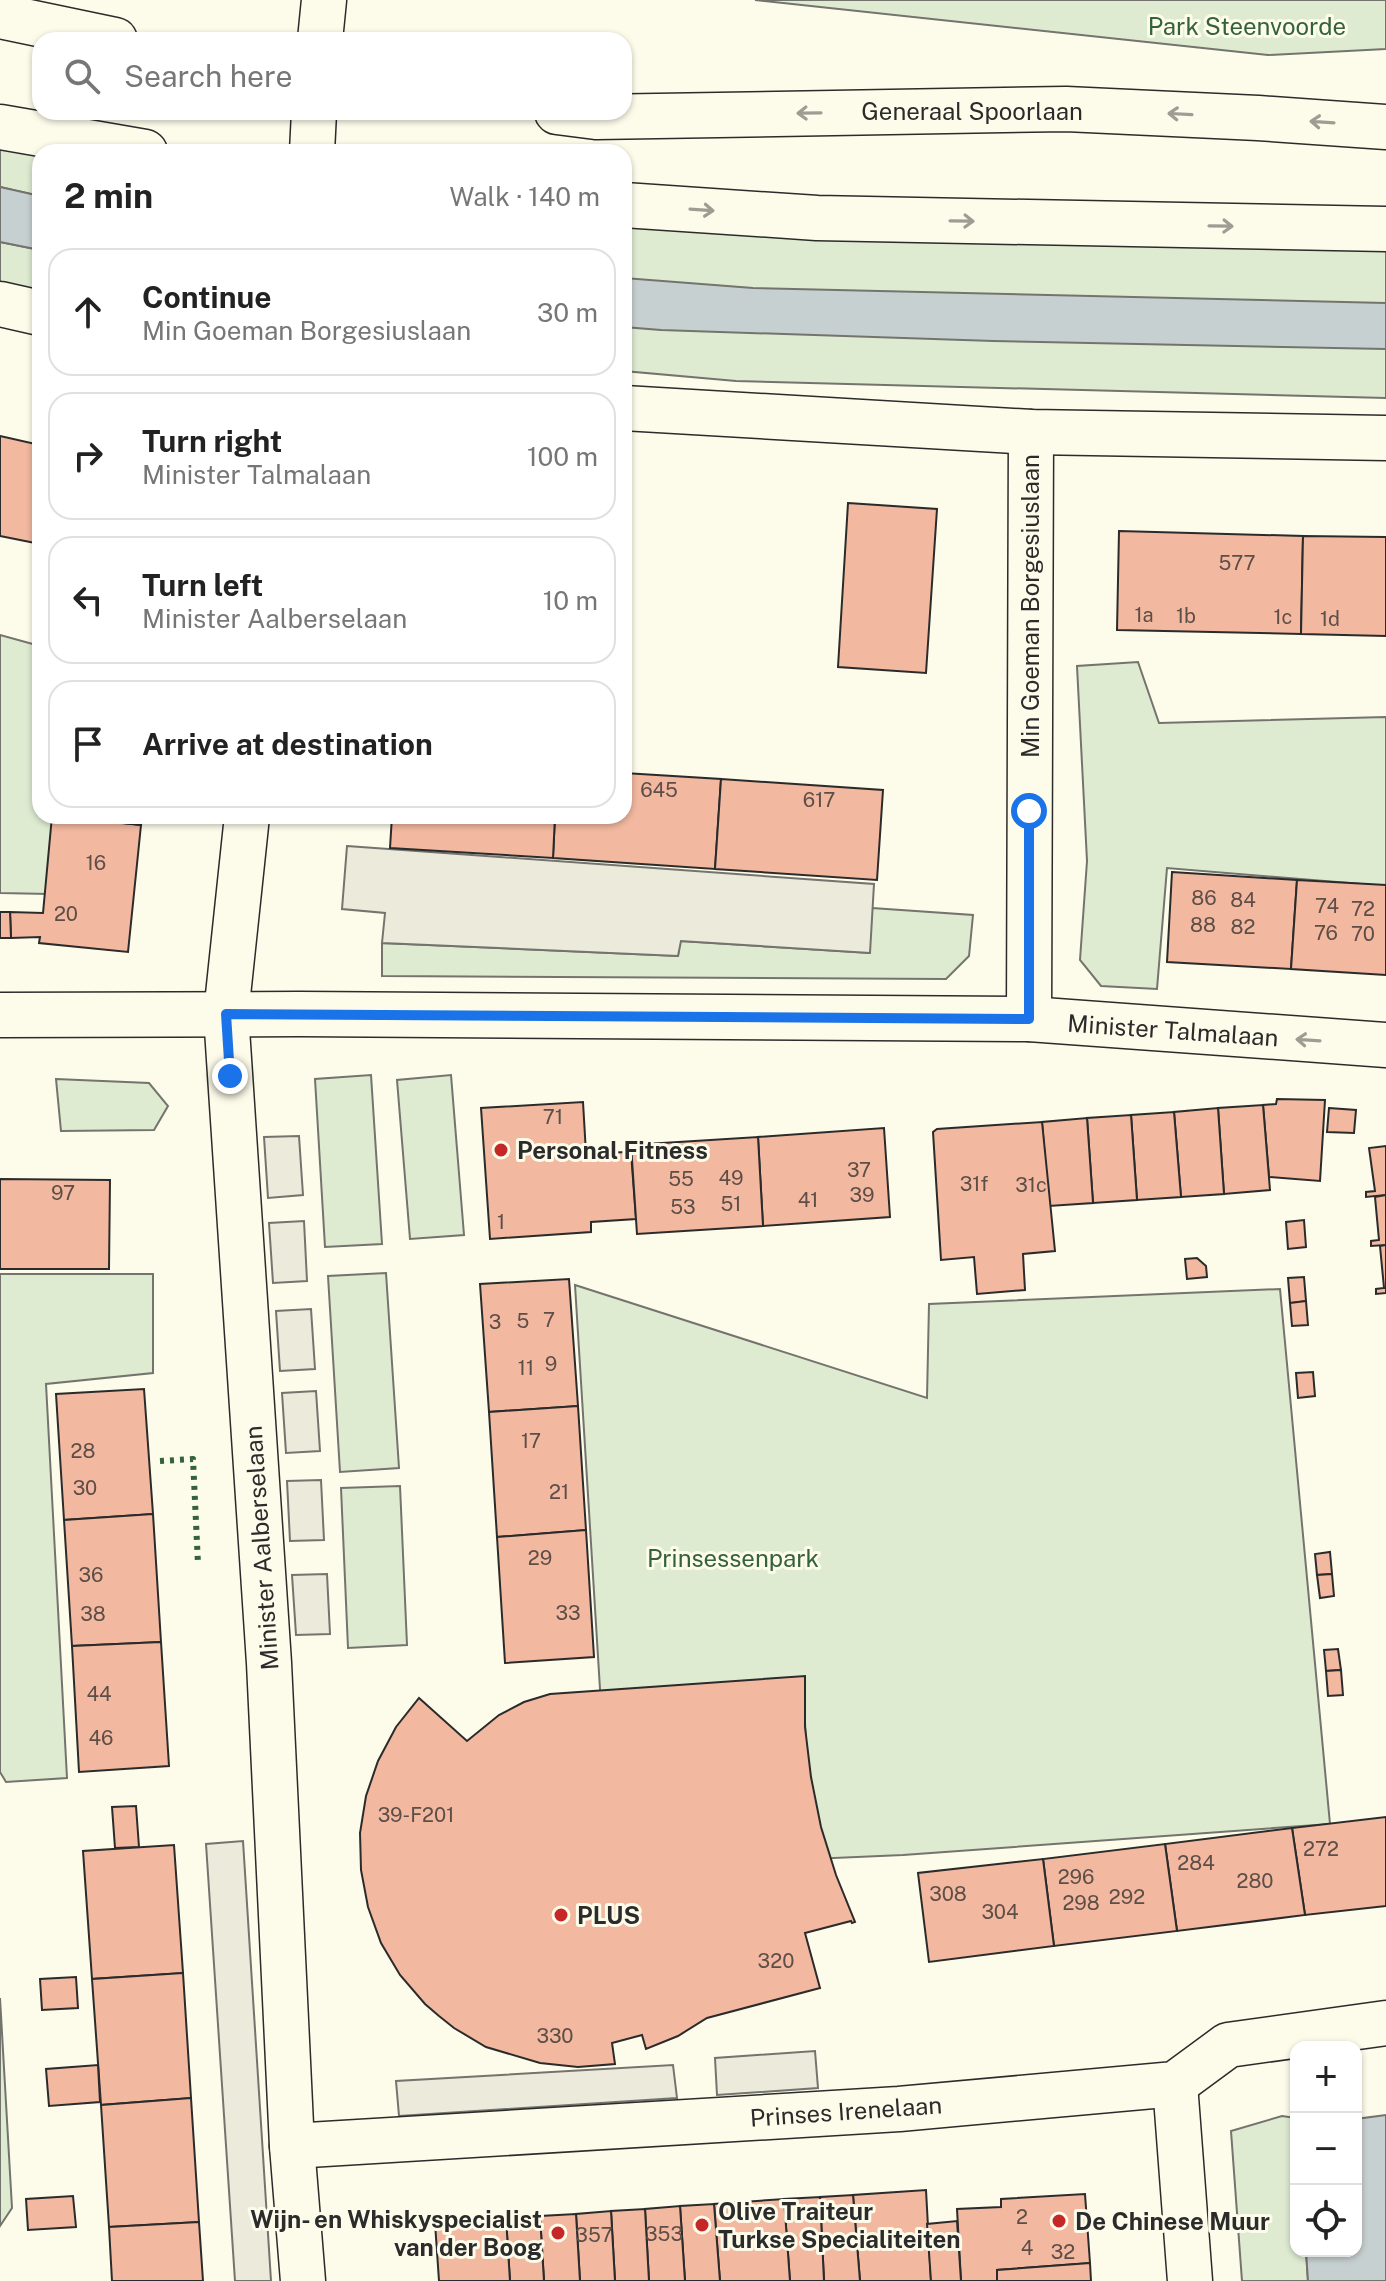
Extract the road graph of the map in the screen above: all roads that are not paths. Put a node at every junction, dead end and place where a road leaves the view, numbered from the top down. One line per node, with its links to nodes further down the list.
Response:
1 (324, 0): 4 (street)
2 (0, 16): 3 (street)
3 (77, 32)
4 (321, 32)
5 (632, 116): 8 (street, Generaal Spoorlaan, one-way to 5)
6 (314, 120): 10 (street)
7 (0, 127): 9 (street)
8 (1386, 127)
9 (99, 144)
10 (312, 144)
11 (632, 206): 12 (street, one-way to 12)
12 (1386, 229)
13 (0, 304): 14 (street)
14 (32, 311)
15 (632, 408): 16 (street)
16 (1031, 432): 17 (street); 21 (street, Min Goeman Borgesiuslaan)
17 (1386, 438)
18 (246, 824): 19 (street, Minister Aalberselaan)
19 (226, 1014): 20 (street, Minister Talmalaan); 21 (street, Minister Talmalaan); 25 (street, Minister Aalberselaan)
20 (0, 1015)
21 (1029, 1019): 22 (street, Minister Talmalaan, one-way to 21)
22 (1386, 1045)
23 (1386, 2023): 24 (street)
24 (1175, 2084): 25 (street, Prinses Irenelaan); 27 (street)
25 (292, 2146): 26 (street, Minister Aalberselaan)
26 (303, 2281)
27 (1190, 2281)

